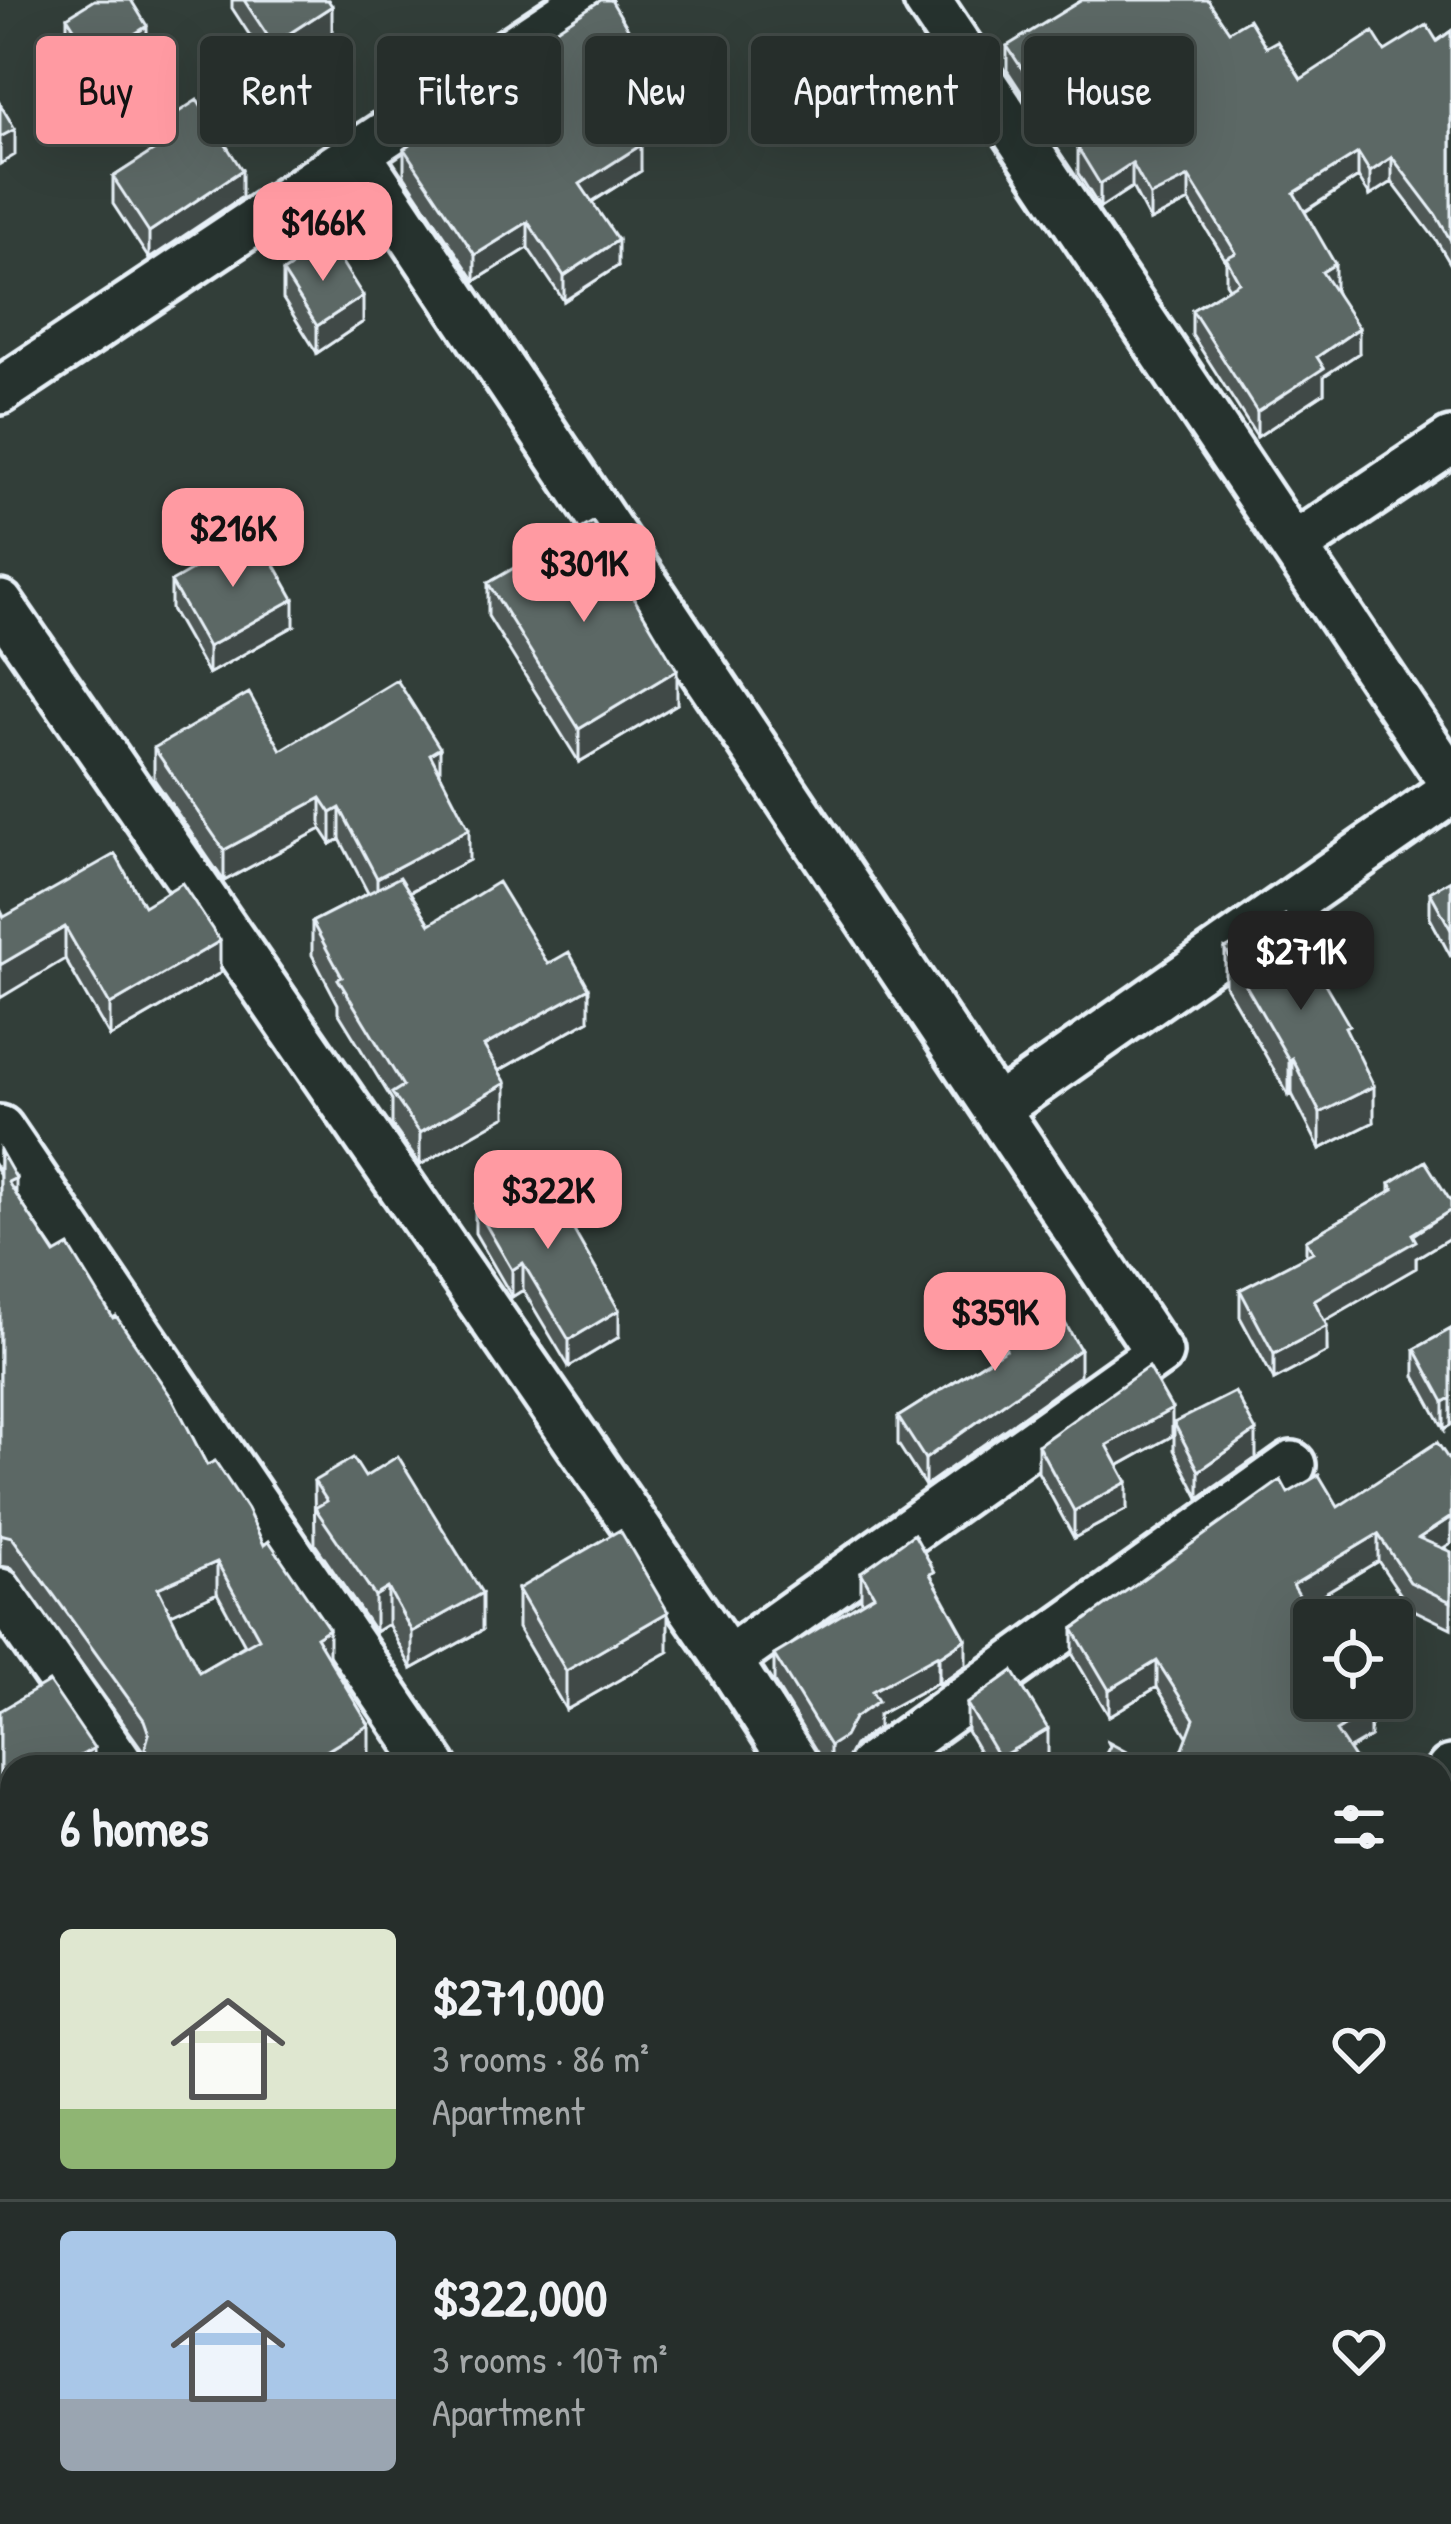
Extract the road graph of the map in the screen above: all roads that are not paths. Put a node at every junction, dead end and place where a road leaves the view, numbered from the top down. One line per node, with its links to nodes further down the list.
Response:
1 (586, 0): 3 (street)
2 (926, 0): 6 (street)
3 (358, 155): 4 (street); 10 (street)
4 (0, 391)
5 (1451, 441): 6 (street)
6 (1294, 546): 8 (street)
7 (0, 604): 14 (street)
8 (1451, 781)
9 (1451, 791): 10 (street)
10 (996, 1109): 14 (street)
11 (0, 1129): 16 (street)
12 (1292, 1465): 18 (street)
13 (0, 1592): 15 (street)
14 (728, 1660): 17 (street)
15 (114, 1755)
16 (426, 1755)
17 (789, 1755)
18 (887, 1755)

